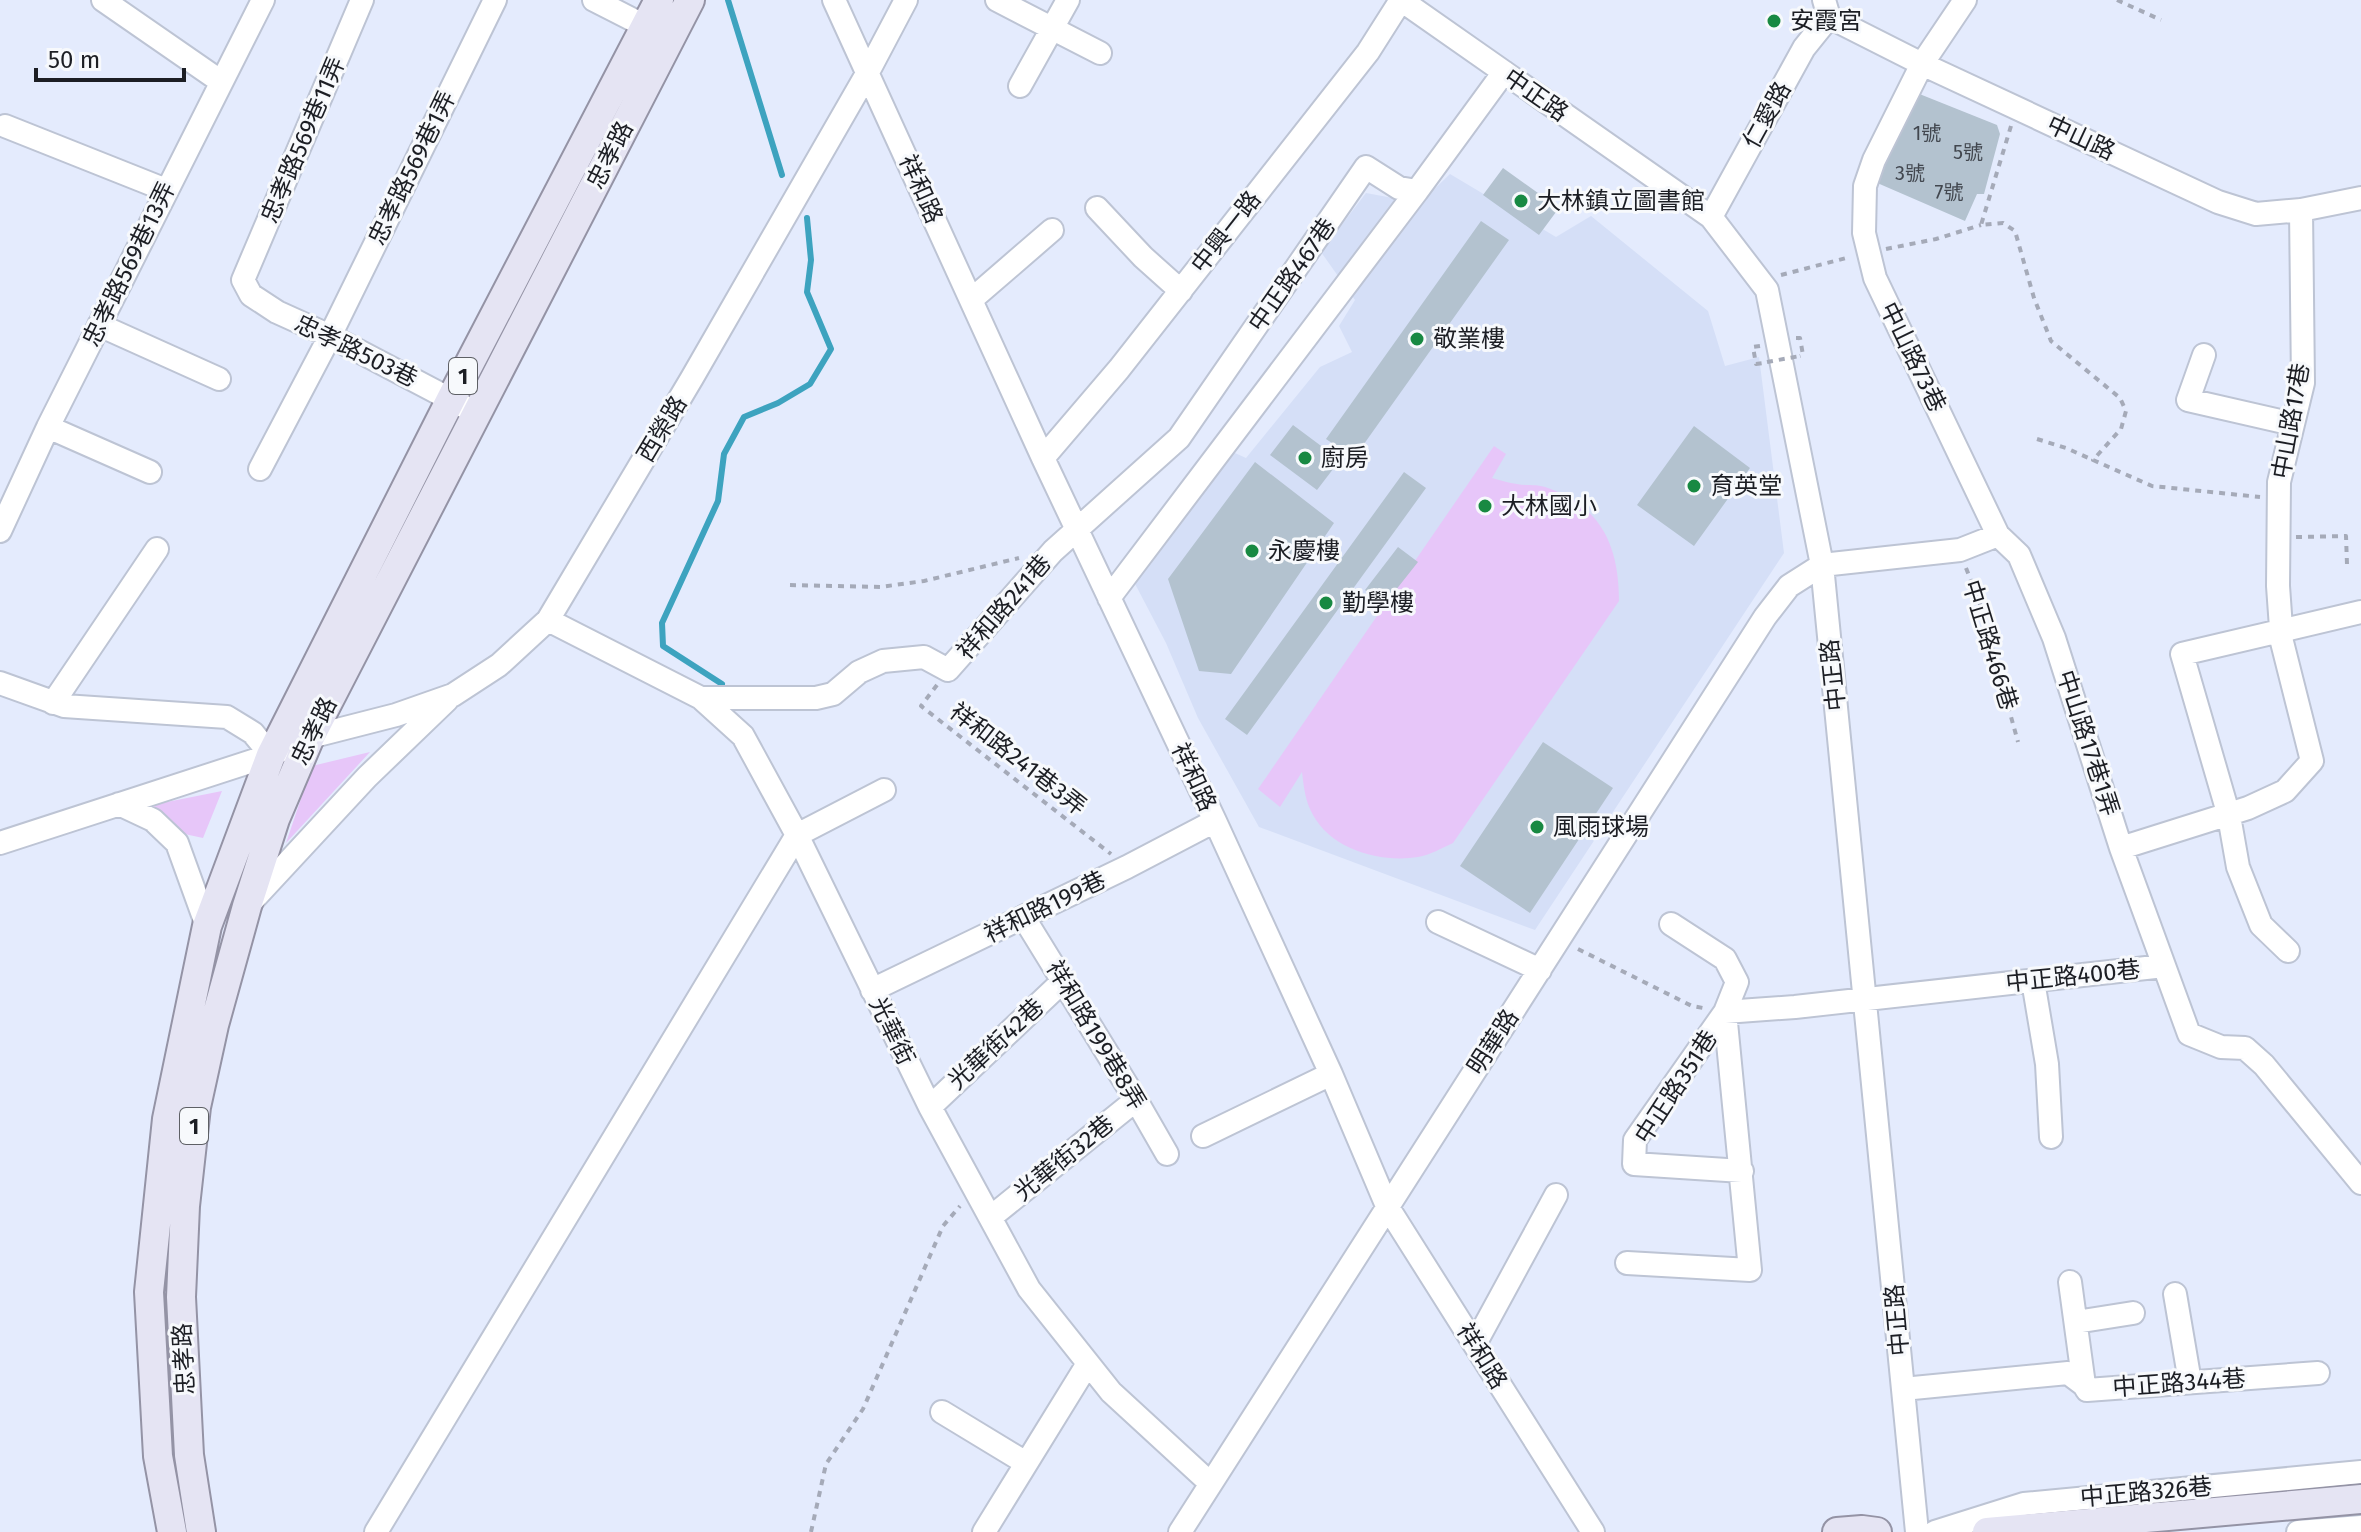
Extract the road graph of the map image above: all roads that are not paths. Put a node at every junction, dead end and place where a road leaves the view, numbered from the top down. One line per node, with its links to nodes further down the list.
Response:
1 (103, 0): 21 (street)
2 (263, 0): 21 (street, 忠孝路569巷13弄)
3 (362, 0): 31 (street, 忠孝路569巷11弄)
4 (495, 0): 35 (street, 忠孝路569巷1弄)
5 (594, 0): 15 (street)
6 (659, 0): 15 (main road, 忠孝路 / 1)
7 (690, 0): 39 (main road, 忠孝路 / 1)
8 (834, 0): 19 (street, 祥和路)
9 (906, 0): 19 (street, 西榮路)
10 (997, 0): 16 (street)
11 (1068, 0): 16 (street)
12 (1401, 0): 20 (street, 中正路); 32 (street, 中興一路)
13 (1965, 0): 18 (street, 中山路73巷)
14 (1827, 9): 18 (street, 中山路); 29 (street, 仁愛路)
15 (645, 26): 38 (main road, 忠孝路 / 1)
16 (1052, 29): 17 (street); 22 (street)
17 (1100, 53)
18 (1922, 64): 28 (street, 中山路); 47 (street, 中山路73巷)
19 (868, 72): 33 (street, 祥和路); 52 (street, 西榮路)
20 (1504, 72): 25 (street); 29 (street, 中正路)
21 (220, 81): 24 (street, 忠孝路569巷13弄)
22 (1020, 86)
23 (5, 126): 24 (street)
24 (166, 190): 34 (street, 忠孝路569巷13弄)
25 (1417, 191): 45 (street, 中正路467巷); 50 (street)
26 (2361, 198): 28 (street, 中山路)
27 (1097, 208): 32 (street)
28 (2301, 210): 40 (street, 中山路17巷)
29 (1711, 217): 49 (street, 中正路)
30 (1052, 230): 33 (street)
31 (243, 280): 35 (street, 忠孝路503巷)
32 (1181, 291): 42 (street, 中興一路)
33 (971, 300): 42 (street, 祥和路)
34 (99, 325): 37 (street); 41 (street, 忠孝路569巷13弄)
35 (330, 336): 38 (street, 忠孝路503巷); 43 (street, 忠孝路569巷1弄)
36 (2204, 355): 40 (street)
37 (219, 379)
38 (451, 399): 39 (street, 忠孝路503巷); 60 (main road, 忠孝路 / 1)
39 (477, 413): 59 (main road, 忠孝路 / 1)
40 (2293, 424): 53 (street, 中山路17巷)
41 (48, 427): 44 (street); 46 (street, 忠孝路569巷13弄)
42 (1043, 458): 45 (street, 祥和路)
43 (260, 469)
44 (150, 472)
45 (1076, 528): 50 (street, 祥和路); 57 (street, 祥和路241巷)
46 (0, 531)
47 (1998, 535): 49 (street, 中正路466巷); 54 (street, 中山路73巷)
48 (157, 549): 58 (street)
49 (1822, 565): 75 (street, 明華路); 79 (street, 中正路)
50 (1109, 598): 64 (street, 祥和路)
51 (2361, 612): 53 (street)
52 (548, 620): 56 (street, 西榮路); 57 (street, 光華街)
53 (2281, 631): 63 (street, 中山路17巷); 63 (street)
54 (2054, 638): 67 (street, 中山路17巷1弄)
55 (0, 683): 58 (street)
56 (453, 695): 59 (street, 西榮路); 68 (street)
57 (701, 698): 65 (street, 光華街)
58 (53, 703): 60 (street)
59 (310, 737): 60 (street, 西榮路); 68 (main road, 忠孝路 / 1)
60 (271, 755): 62 (street, 西榮路); 72 (main road, 忠孝路 / 1)
61 (884, 790): 65 (street)
62 (119, 804): 66 (street, 西榮路); 72 (street)
63 (2229, 816): 67 (street, 中山路17巷1弄); 73 (street)
64 (1215, 821): 69 (street, 祥和路199巷); 81 (street, 祥和路)
65 (797, 835): 78 (street, 光華街); 113 (street)
66 (0, 843)
67 (2121, 848): 74 (street, 中山路17巷1弄)
68 (247, 906): 112 (main road, 忠孝路 / 1)
69 (1024, 918): 76 (street, 祥和路199巷8弄); 78 (street, 祥和路199巷)
70 (1438, 922): 75 (street)
71 (1671, 924): 80 (street, 中正路351巷)
72 (207, 926): 111 (main road, 忠孝路 / 1)
73 (2288, 951)
74 (2164, 966): 77 (street, 中正路400巷); 88 (street, 中正路400巷)
75 (1540, 970): 92 (street, 明華路)
76 (1063, 981): 82 (street, 祥和路199巷8弄); 83 (street, 光華街42巷)
77 (2033, 981): 79 (street, 中正路400巷); 85 (street)
78 (872, 990): 83 (street, 光華街)
79 (1866, 998): 80 (street, 中正路351巷); 104 (street, 中正路)
80 (1725, 1012): 89 (street); 89 (street, 中正路351巷)
81 (1331, 1074): 84 (street); 92 (street, 祥和路)
82 (1136, 1100): 87 (street, 祥和路199巷8弄); 93 (street, 光華街32巷)
83 (930, 1107): 93 (street, 光華街)
84 (1203, 1136)
85 (2051, 1137)
86 (2361, 1151): 88 (street)
87 (1167, 1154)
88 (2337, 1156): 90 (street, 中正路400巷)
89 (1742, 1171): 94 (street)
90 (2361, 1183)
91 (1556, 1195): 99 (street)
92 (1387, 1206): 99 (street, 祥和路); 108 (street, 明華路)
93 (991, 1217): 100 (street, 光華街)
94 (1627, 1263)
95 (2070, 1282): 98 (street)
96 (2175, 1294): 102 (street)
97 (2133, 1313): 98 (street)
98 (2076, 1322): 103 (street)
99 (1475, 1344): 116 (street, 祥和路)
100 (1087, 1365): 106 (street); 108 (street, 光華街)
101 (2318, 1373): 102 (street, 中正路344巷)
102 (2190, 1382): 103 (street, 中正路344巷)
103 (2084, 1385): 104 (street, 中正路344巷)
104 (1903, 1389): 119 (street, 中正路)
105 (942, 1412): 106 (street)
106 (1026, 1463): 114 (street)
107 (2355, 1469): 120 (street, 中正路326巷)
108 (1210, 1483): 115 (street, 明華路)
109 (2361, 1499): 121 (main road)
110 (2361, 1527): 122 (street)
111 (172, 1532)
112 (201, 1532)
113 (376, 1532)
114 (984, 1532)
115 (1180, 1532)
116 (1593, 1532)
117 (1837, 1532): 118 (main road)
118 (1877, 1532)
119 (1917, 1532)
120 (1935, 1532)
121 (1987, 1532)
122 (2298, 1532)

